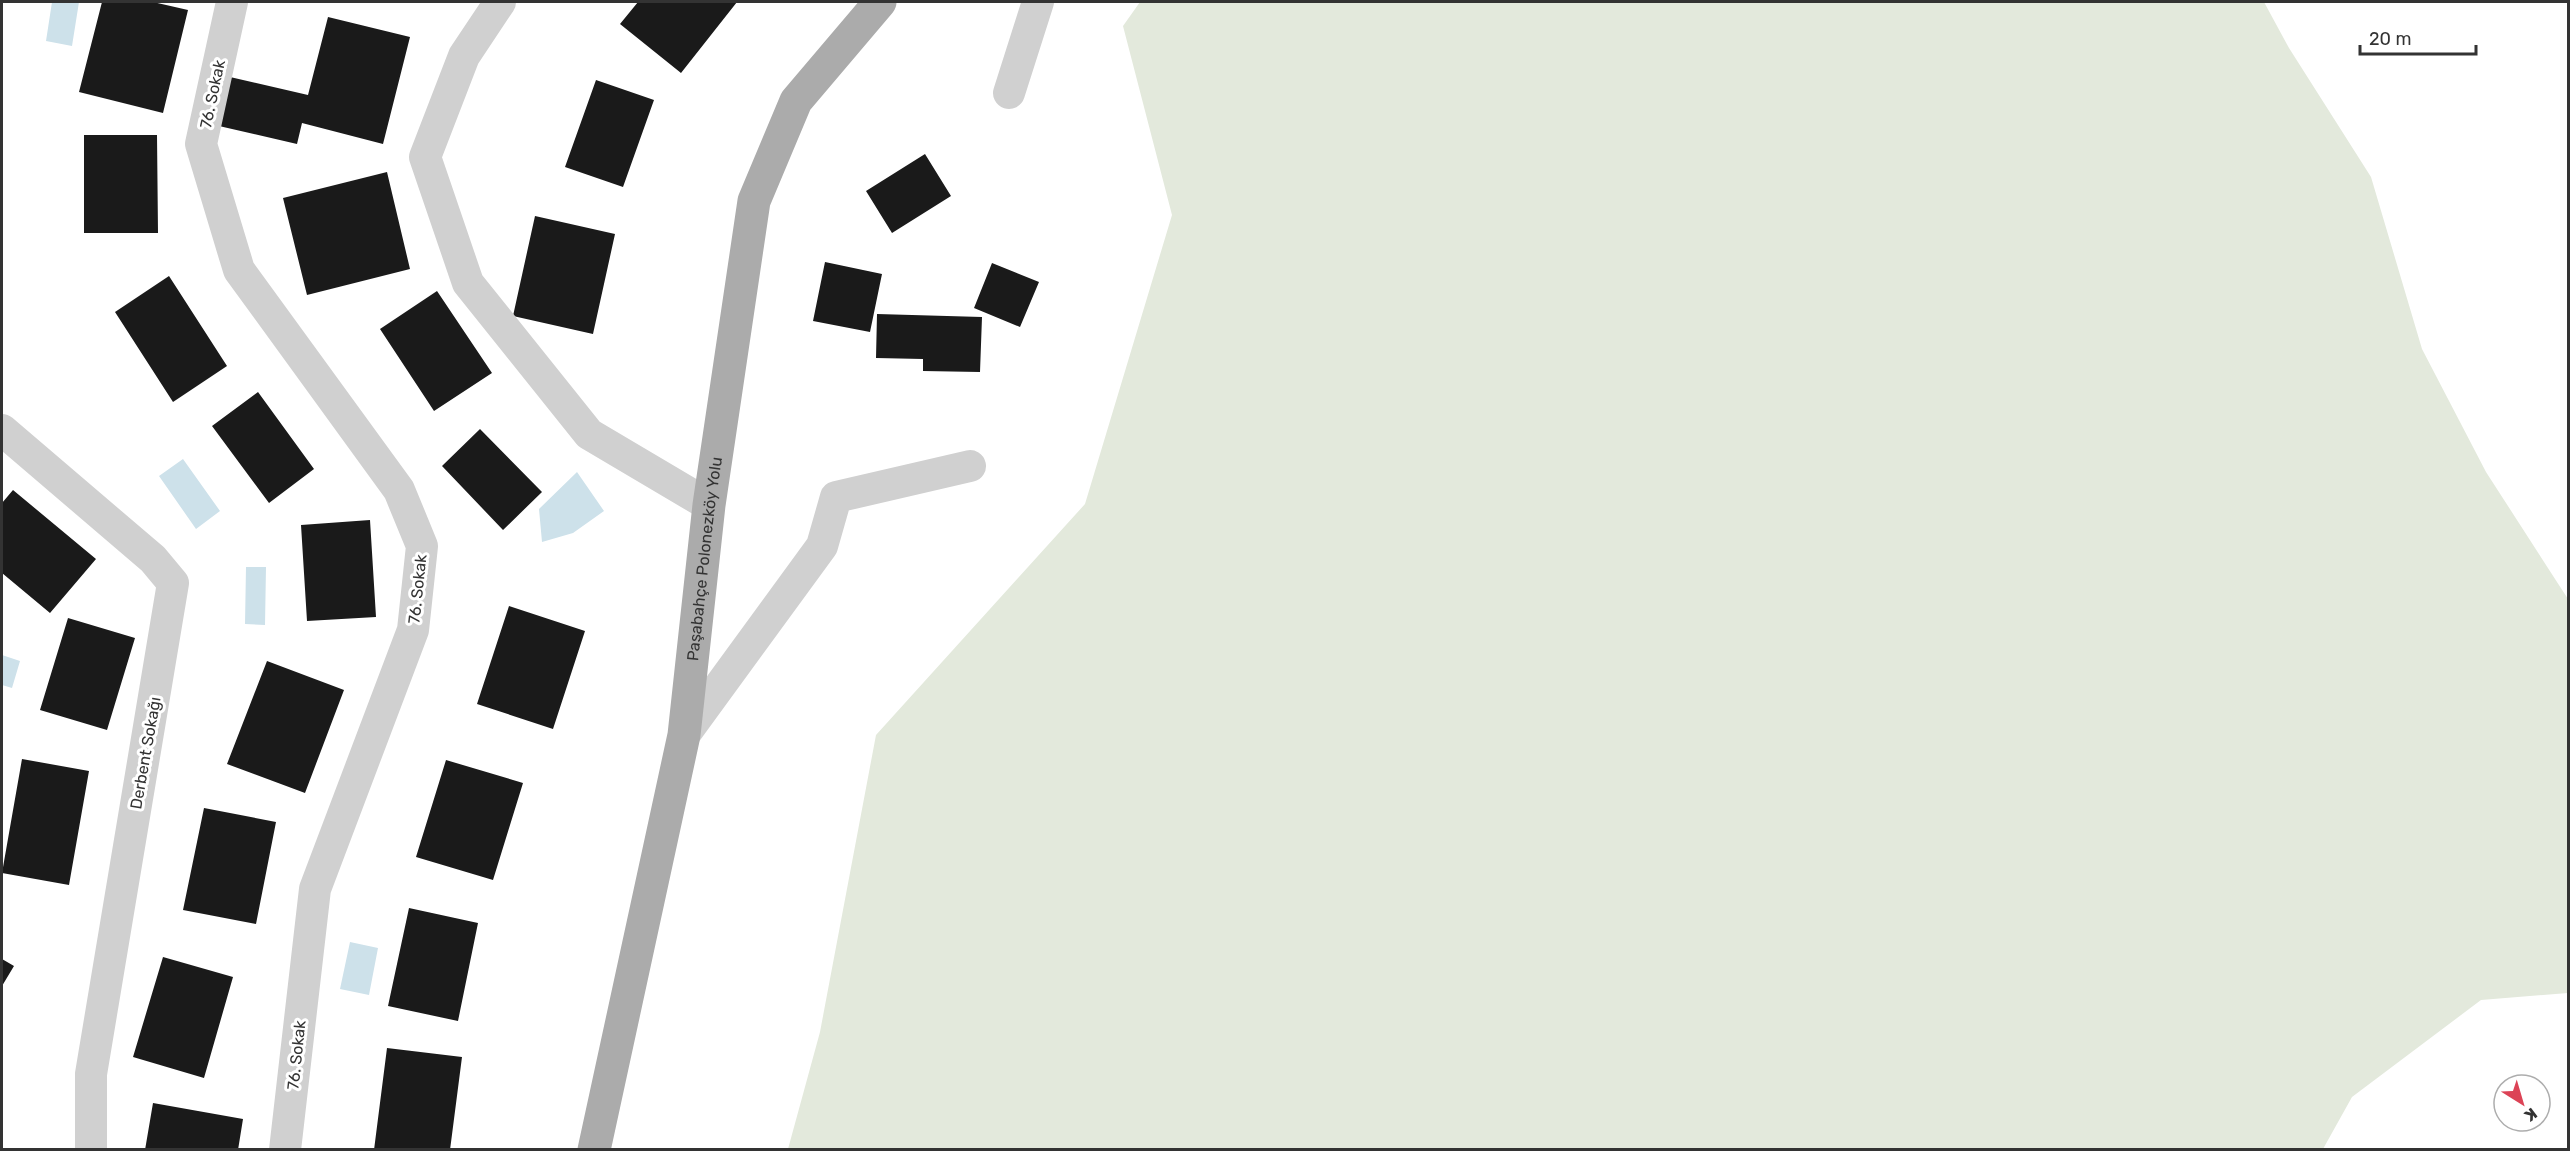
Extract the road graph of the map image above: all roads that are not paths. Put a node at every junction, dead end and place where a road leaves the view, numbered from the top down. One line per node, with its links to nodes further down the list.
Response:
1 (232, 2): 11 (street, 76. Sokak)
2 (500, 2): 8 (street)
3 (880, 2): 8 (main road, Paşabahçe Polonezköy Yolu)
4 (1038, 2): 5 (street)
5 (1009, 93)
6 (2, 430): 10 (street, Derbent Sokağı)
7 (970, 466): 9 (street)
8 (709, 505): 9 (main road, Paşabahçe Polonezköy Yolu)
9 (684, 735): 12 (main road, Paşabahçe Polonezköy Yolu)
10 (91, 1149)
11 (285, 1149)
12 (594, 1149)

